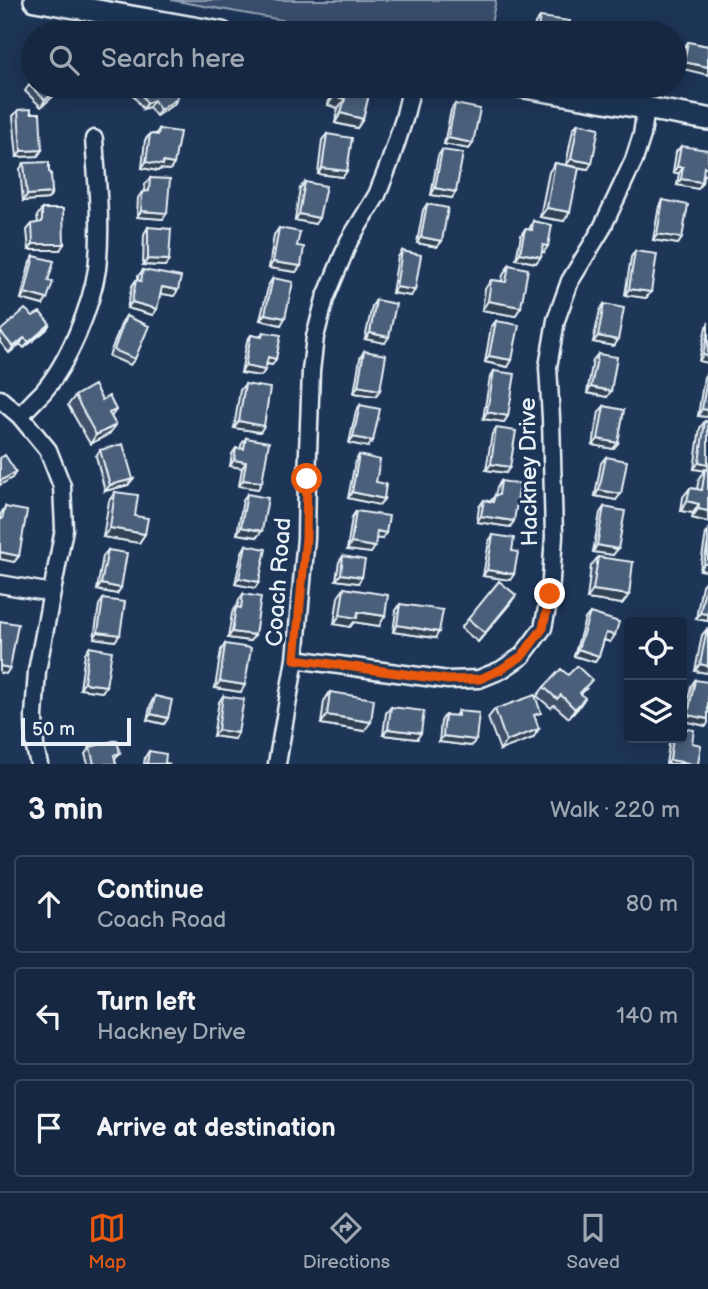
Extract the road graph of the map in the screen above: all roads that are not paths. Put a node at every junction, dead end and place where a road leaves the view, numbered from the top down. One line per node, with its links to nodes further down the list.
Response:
1 (35, 0): 2 (street)
2 (83, 4): 3 (street)
3 (164, 21)
4 (409, 98): 13 (street, Coach Road)
5 (588, 98): 6 (street)
6 (646, 108): 7 (street); 13 (street, Hackney Drive)
7 (708, 119)
8 (94, 139): 10 (street)
9 (0, 399): 10 (street)
10 (20, 415): 12 (street)
11 (0, 584): 12 (street)
12 (52, 593): 14 (street)
13 (295, 659): 15 (street, Coach Road)
14 (38, 764)
15 (277, 764)

